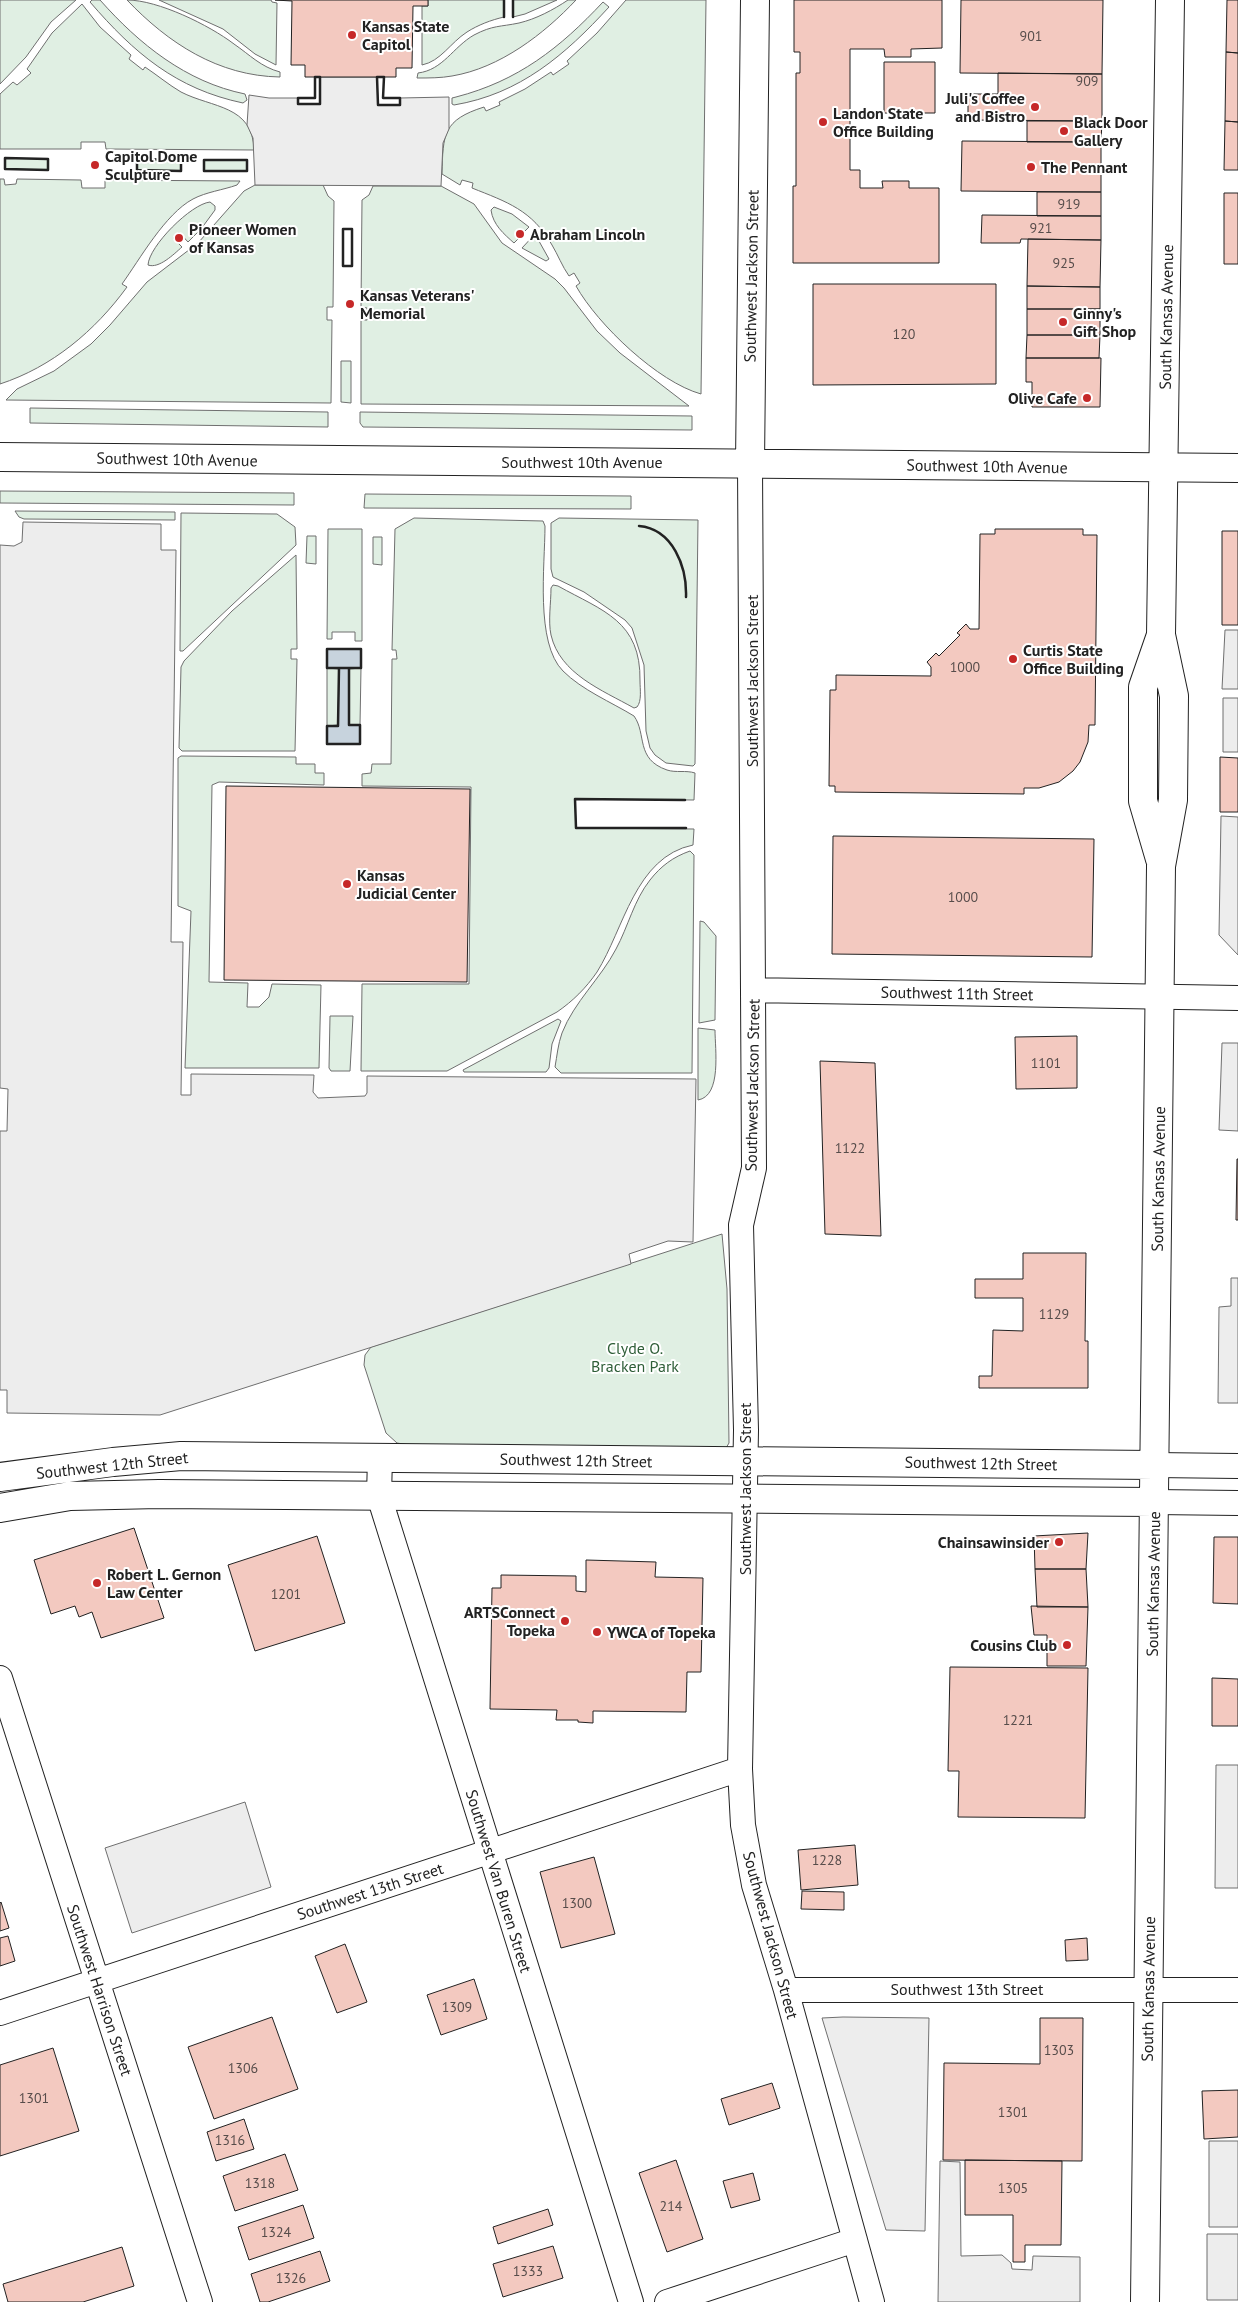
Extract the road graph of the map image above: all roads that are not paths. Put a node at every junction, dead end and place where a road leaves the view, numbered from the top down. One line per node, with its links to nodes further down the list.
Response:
1 (755, 0): 4 (main road, Southwest Jackson Street)
2 (1170, 0): 5 (main road, South Kansas Avenue)
3 (0, 457): 4 (main road, Southwest 10th Avenue)
4 (750, 464): 5 (main road, Southwest 10th Avenue); 7 (street, Southwest Jackson Street)
5 (1164, 468): 6 (main road, Southwest 10th Avenue); 8 (main road, South Kansas Avenue)
6 (1238, 468)
7 (753, 990): 8 (street, Southwest 11th Street); 11 (street, Southwest Jackson Street)
8 (1160, 996): 9 (street, Southwest 11th Street); 12 (main road, South Kansas Avenue)
9 (1238, 998)
10 (380, 1458): 11 (main road, Southwest 12th Street); 14 (main road, Southwest 12th Street); 15 (street, Southwest Van Buren Street)
11 (746, 1461): 12 (main road, Southwest 12th Street); 16 (street, Southwest Jackson Street)
12 (1154, 1465): 13 (street); 17 (main road, South Kansas Avenue)
13 (1238, 1466)
14 (0, 1477)
15 (379, 1496): 16 (main road, Southwest 12th Street); 19 (main road, Southwest 12th Street); 22 (street, Southwest Van Buren Street)
16 (746, 1499): 17 (main road, Southwest 12th Street); 21 (street, Southwest Jackson Street)
17 (1154, 1502): 18 (street); 25 (main road, South Kansas Avenue)
18 (1238, 1503)
19 (0, 1508)
20 (0, 1678): 23 (street, Southwest Harrison Street)
21 (740, 1769): 22 (street, Southwest 13th Street); 24 (street, Southwest Jackson Street)
22 (490, 1851): 23 (street, Southwest 13th Street); 30 (street, Southwest Van Buren Street)
23 (97, 1980): 27 (street, Southwest 13th Street); 29 (street, Southwest Harrison Street)
24 (786, 1990): 25 (street, Southwest 13th Street); 28 (street, Southwest Jackson Street)
25 (1148, 1990): 26 (street, Southwest 13th Street); 33 (main road, South Kansas Avenue)
26 (1238, 1990)
27 (0, 2013)
28 (855, 2240): 31 (street); 32 (street, Southwest Jackson Street)
29 (200, 2302)
30 (631, 2302)
31 (667, 2302)
32 (872, 2302)
33 (1146, 2302)

